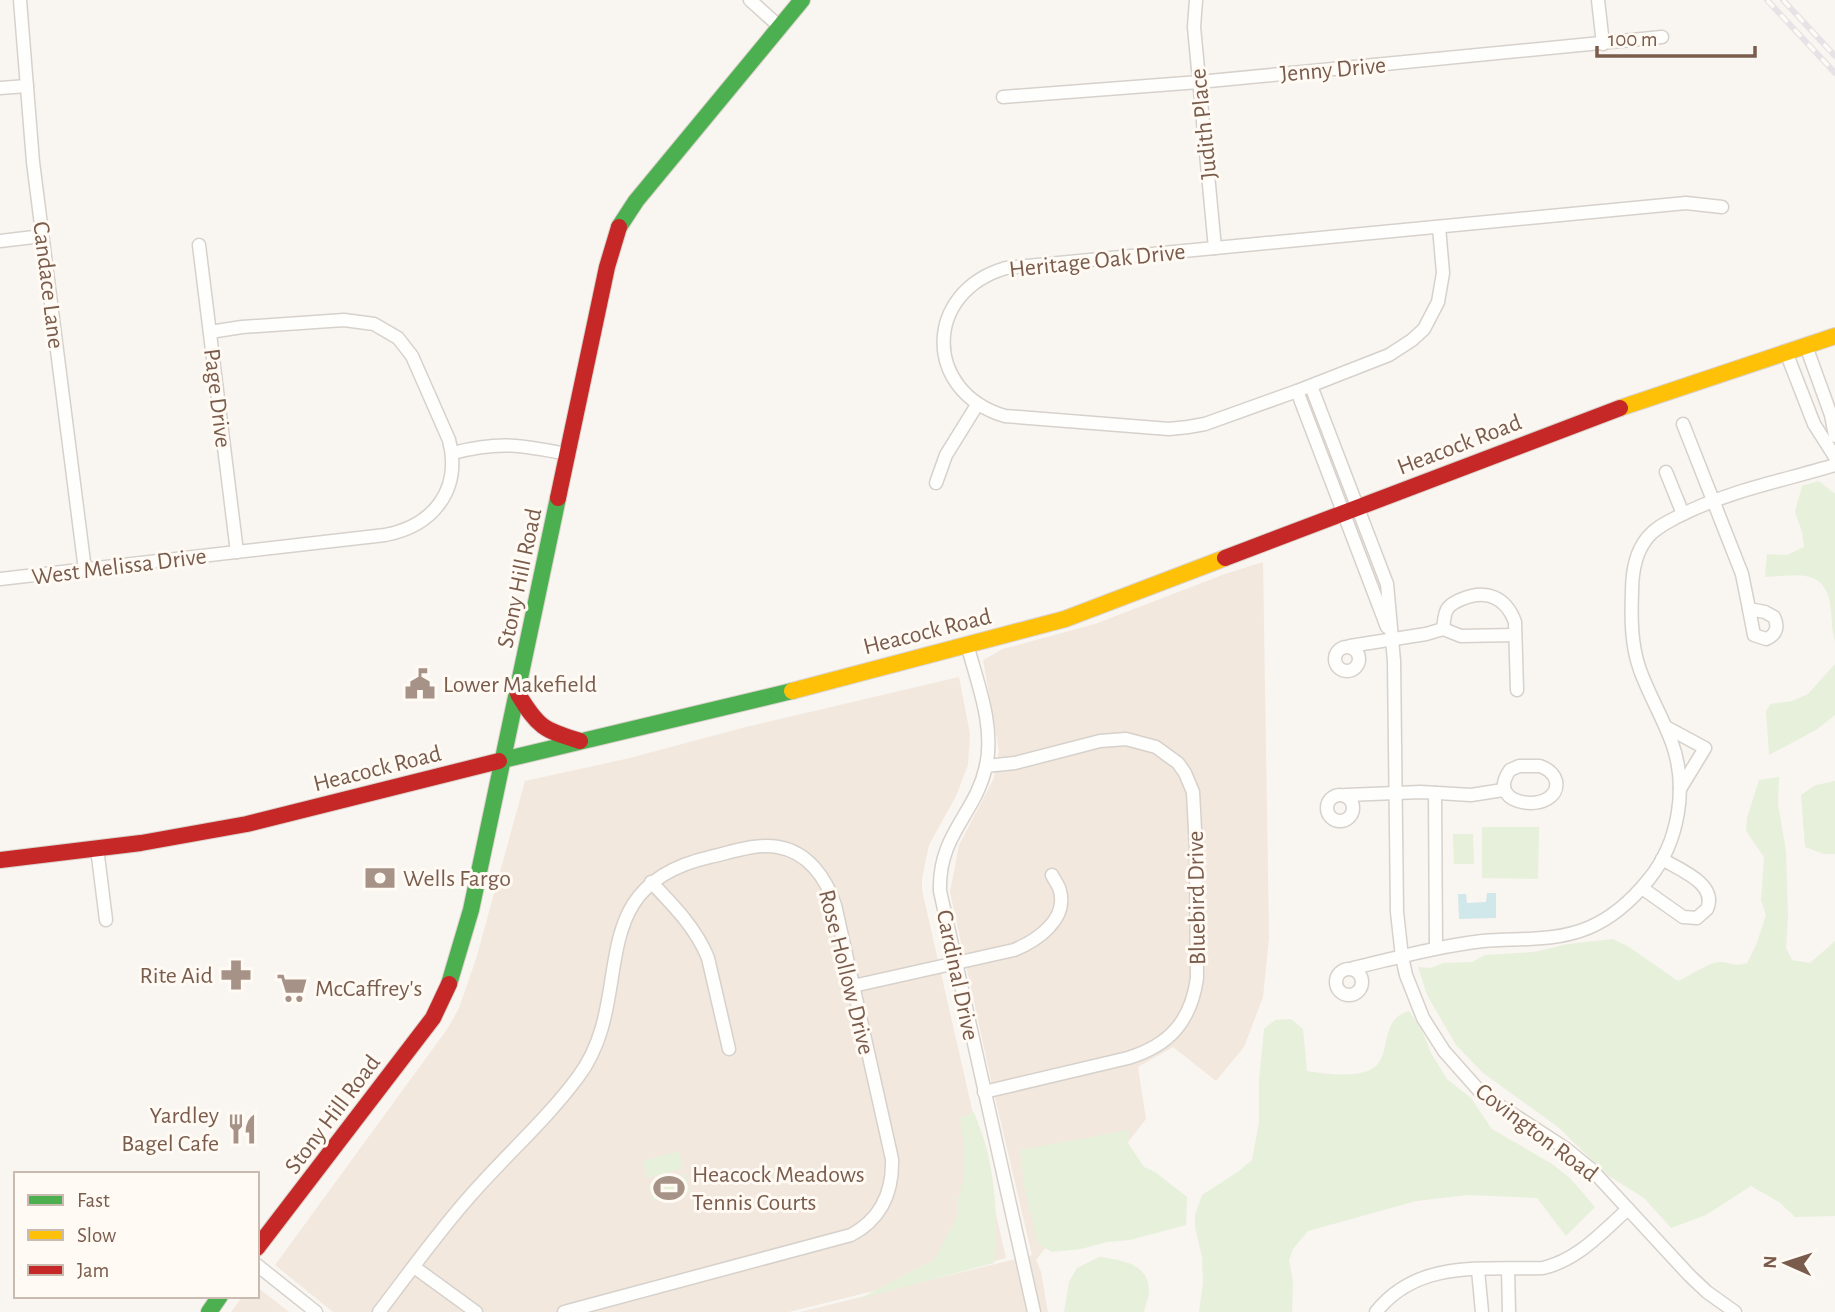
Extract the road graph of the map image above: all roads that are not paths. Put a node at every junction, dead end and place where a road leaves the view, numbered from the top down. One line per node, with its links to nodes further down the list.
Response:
1 (20, 0): 10 (street, Candace Lane)
2 (750, 0): 6 (street)
3 (802, 0): 6 (main road, Stony Hill Road)
4 (1196, 0): 9 (street, Judith Place)
5 (1598, 0): 8 (street)
6 (780, 27): 29 (main road, Stony Hill Road)
7 (1662, 37): 8 (street, Jenny Drive)
8 (1602, 44): 9 (street, Jenny Drive)
9 (1199, 82): 12 (street, Jenny Drive); 18 (street, Judith Place)
10 (27, 86): 11 (street); 15 (street, Candace Lane)
11 (0, 88)
12 (1003, 97)
13 (1722, 207): 14 (street, Heritage Oak Drive)
14 (1439, 227): 18 (street, Heritage Oak Drive); 23 (street, Heritage Oak Drive)
15 (42, 236): 16 (street); 38 (street, Candace Lane)
16 (0, 242)
17 (199, 245): 19 (street, Page Drive)
18 (1215, 248): 25 (street, Heritage Oak Drive)
19 (210, 332): 28 (street); 37 (street, Page Drive)
20 (1835, 336): 21 (main road, Heacock Road)
21 (1806, 345): 22 (main road, Heacock Road); 27 (street)
22 (1786, 352): 30 (street); 35 (main road, Heacock Road)
23 (1311, 386): 24 (street, Heritage Oak Drive); 35 (street)
24 (1297, 391): 25 (street, Heritage Oak Drive); 35 (street)
25 (977, 405): 33 (street)
26 (1683, 424): 34 (street)
27 (1835, 436)
28 (453, 453): 29 (street); 37 (street, West Melissa Drive)
29 (567, 454): 47 (main road, Stony Hill Road)
30 (1835, 457)
31 (1835, 465): 34 (street)
32 (1666, 472): 36 (street)
33 (936, 483)
34 (1713, 501): 36 (street); 40 (street)
35 (1350, 510): 43 (street, Covington Road); 44 (main road, Heacock Road)
36 (1683, 514): 48 (street)
37 (237, 552): 38 (street, West Melissa Drive)
38 (85, 570): 39 (street, West Melissa Drive)
39 (0, 579)
40 (1749, 608)
41 (1443, 629): 42 (street); 42 (street); 43 (street)
42 (1515, 635): 46 (street)
43 (1392, 640): 45 (street); 55 (street, Covington Road)
44 (967, 644): 49 (main road, Heacock Road); 51 (street, Cardinal Drive)
45 (1350, 646)
46 (1517, 690)
47 (518, 694): 49 (main road); 50 (main road, Stony Hill Road)
48 (1666, 727): 52 (street); 52 (street)
49 (583, 742): 50 (main road, Heacock Road)
50 (505, 760): 57 (main road, Heacock Road); 72 (main road, Stony Hill Road)
51 (986, 766): 66 (street, Cardinal Drive); 70 (street, Bluebird Drive)
52 (1680, 789): 58 (street)
53 (1503, 790): 54 (street)
54 (1435, 793): 55 (street); 64 (street)
55 (1395, 794): 56 (street); 65 (street, Covington Road)
56 (1346, 795)
57 (97, 849): 59 (main road, Heacock Road); 63 (street)
58 (1662, 859): 62 (street); 62 (street)
59 (0, 860)
60 (1052, 875): 66 (street)
61 (651, 882): 68 (street, Rose Hollow Drive); 69 (street); 74 (street, Rose Hollow Drive)
62 (1642, 888): 64 (street)
63 (106, 920)
64 (1436, 948): 65 (street)
65 (1402, 957): 67 (street); 71 (street, Covington Road)
66 (956, 961): 68 (street); 70 (street, Cardinal Drive)
67 (1353, 968)
68 (853, 986): 80 (street, Rose Hollow Drive)
69 (729, 1049)
70 (984, 1092): 81 (street, Cardinal Drive)
71 (1628, 1209): 75 (street); 85 (street, Covington Road)
72 (259, 1245)
73 (259, 1267): 77 (street)
74 (414, 1267): 78 (street, Rose Hollow Drive); 79 (street)
75 (1508, 1269): 76 (street); 84 (street)
76 (1478, 1270): 82 (street); 83 (street)
77 (316, 1312)
78 (379, 1312)
79 (476, 1312)
80 (564, 1312)
81 (1034, 1312)
82 (1376, 1312)
83 (1482, 1312)
84 (1509, 1312)
85 (1735, 1312)

